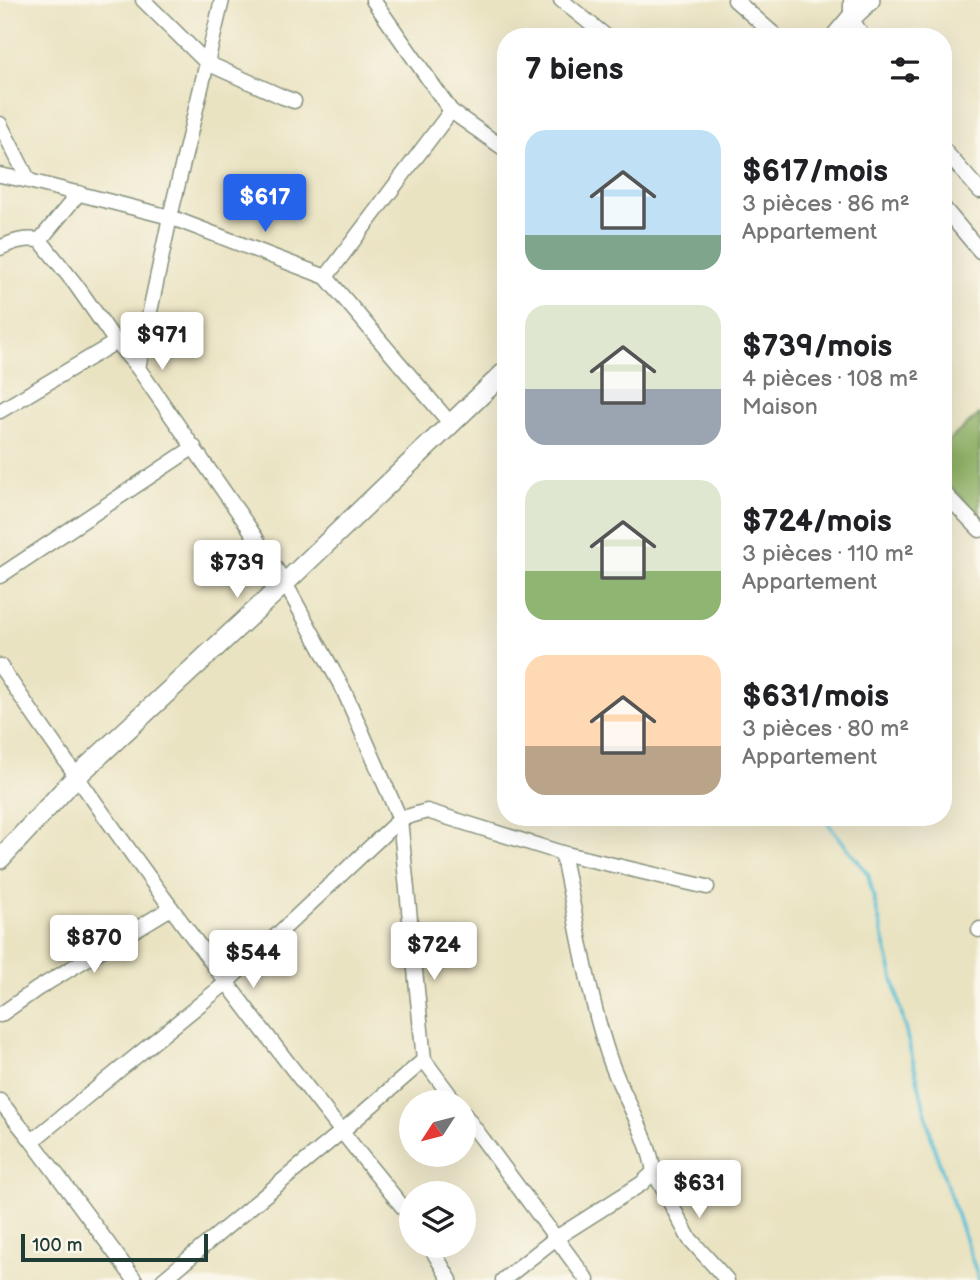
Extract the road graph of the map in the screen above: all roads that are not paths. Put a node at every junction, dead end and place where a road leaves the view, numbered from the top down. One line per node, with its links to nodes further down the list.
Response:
1 (143, 0): 12 (street)
2 (222, 0): 12 (street)
3 (373, 0): 14 (street)
4 (561, 0): 8 (street)
5 (735, 0): 9 (street)
6 (870, 0): 7 (street)
7 (851, 9): 10 (street); 11 (street)
8 (596, 28)
9 (768, 28)
10 (840, 28)
11 (859, 28)
12 (206, 64): 13 (street); 22 (street)
13 (294, 101)
14 (451, 111): 16 (street); 27 (street)
15 (0, 124): 19 (street)
16 (497, 144)
17 (952, 159): 20 (street)
18 (0, 175): 19 (street)
19 (29, 181): 21 (street)
20 (980, 191)
21 (79, 193): 22 (street); 24 (street)
22 (170, 217): 27 (street); 29 (street)
23 (952, 217): 26 (street)
24 (40, 240): 25 (street); 28 (street)
25 (0, 247)
26 (980, 250)
27 (326, 277): 32 (street)
28 (116, 342): 29 (street); 31 (street)
29 (138, 368): 33 (street)
30 (497, 379): 32 (street)
31 (0, 411)
32 (450, 423): 37 (street)
33 (194, 447): 36 (street); 37 (street)
34 (952, 501): 35 (street)
35 (980, 530)
36 (0, 576)
37 (285, 583): 39 (street); 40 (street)
38 (0, 666): 39 (street)
39 (76, 777): 42 (street); 44 (street)
40 (400, 819): 41 (street); 45 (street); 47 (street)
41 (562, 853): 43 (street); 53 (street)
42 (0, 859)
43 (707, 887)
44 (171, 908): 45 (street); 46 (street)
45 (226, 983): 51 (street); 52 (street)
46 (0, 1015)
47 (424, 1060): 48 (street); 51 (street)
48 (446, 1090)
49 (0, 1101): 52 (street)
50 (476, 1130): 55 (street)
51 (341, 1132): 54 (street); 58 (street)
52 (32, 1141): 57 (street)
53 (654, 1172): 55 (street); 62 (street)
54 (399, 1202)
55 (556, 1238): 60 (street); 61 (street)
56 (437, 1258): 59 (street)
57 (135, 1280)
58 (163, 1280)
59 (450, 1280)
60 (503, 1280)
61 (587, 1280)
62 (727, 1280)

